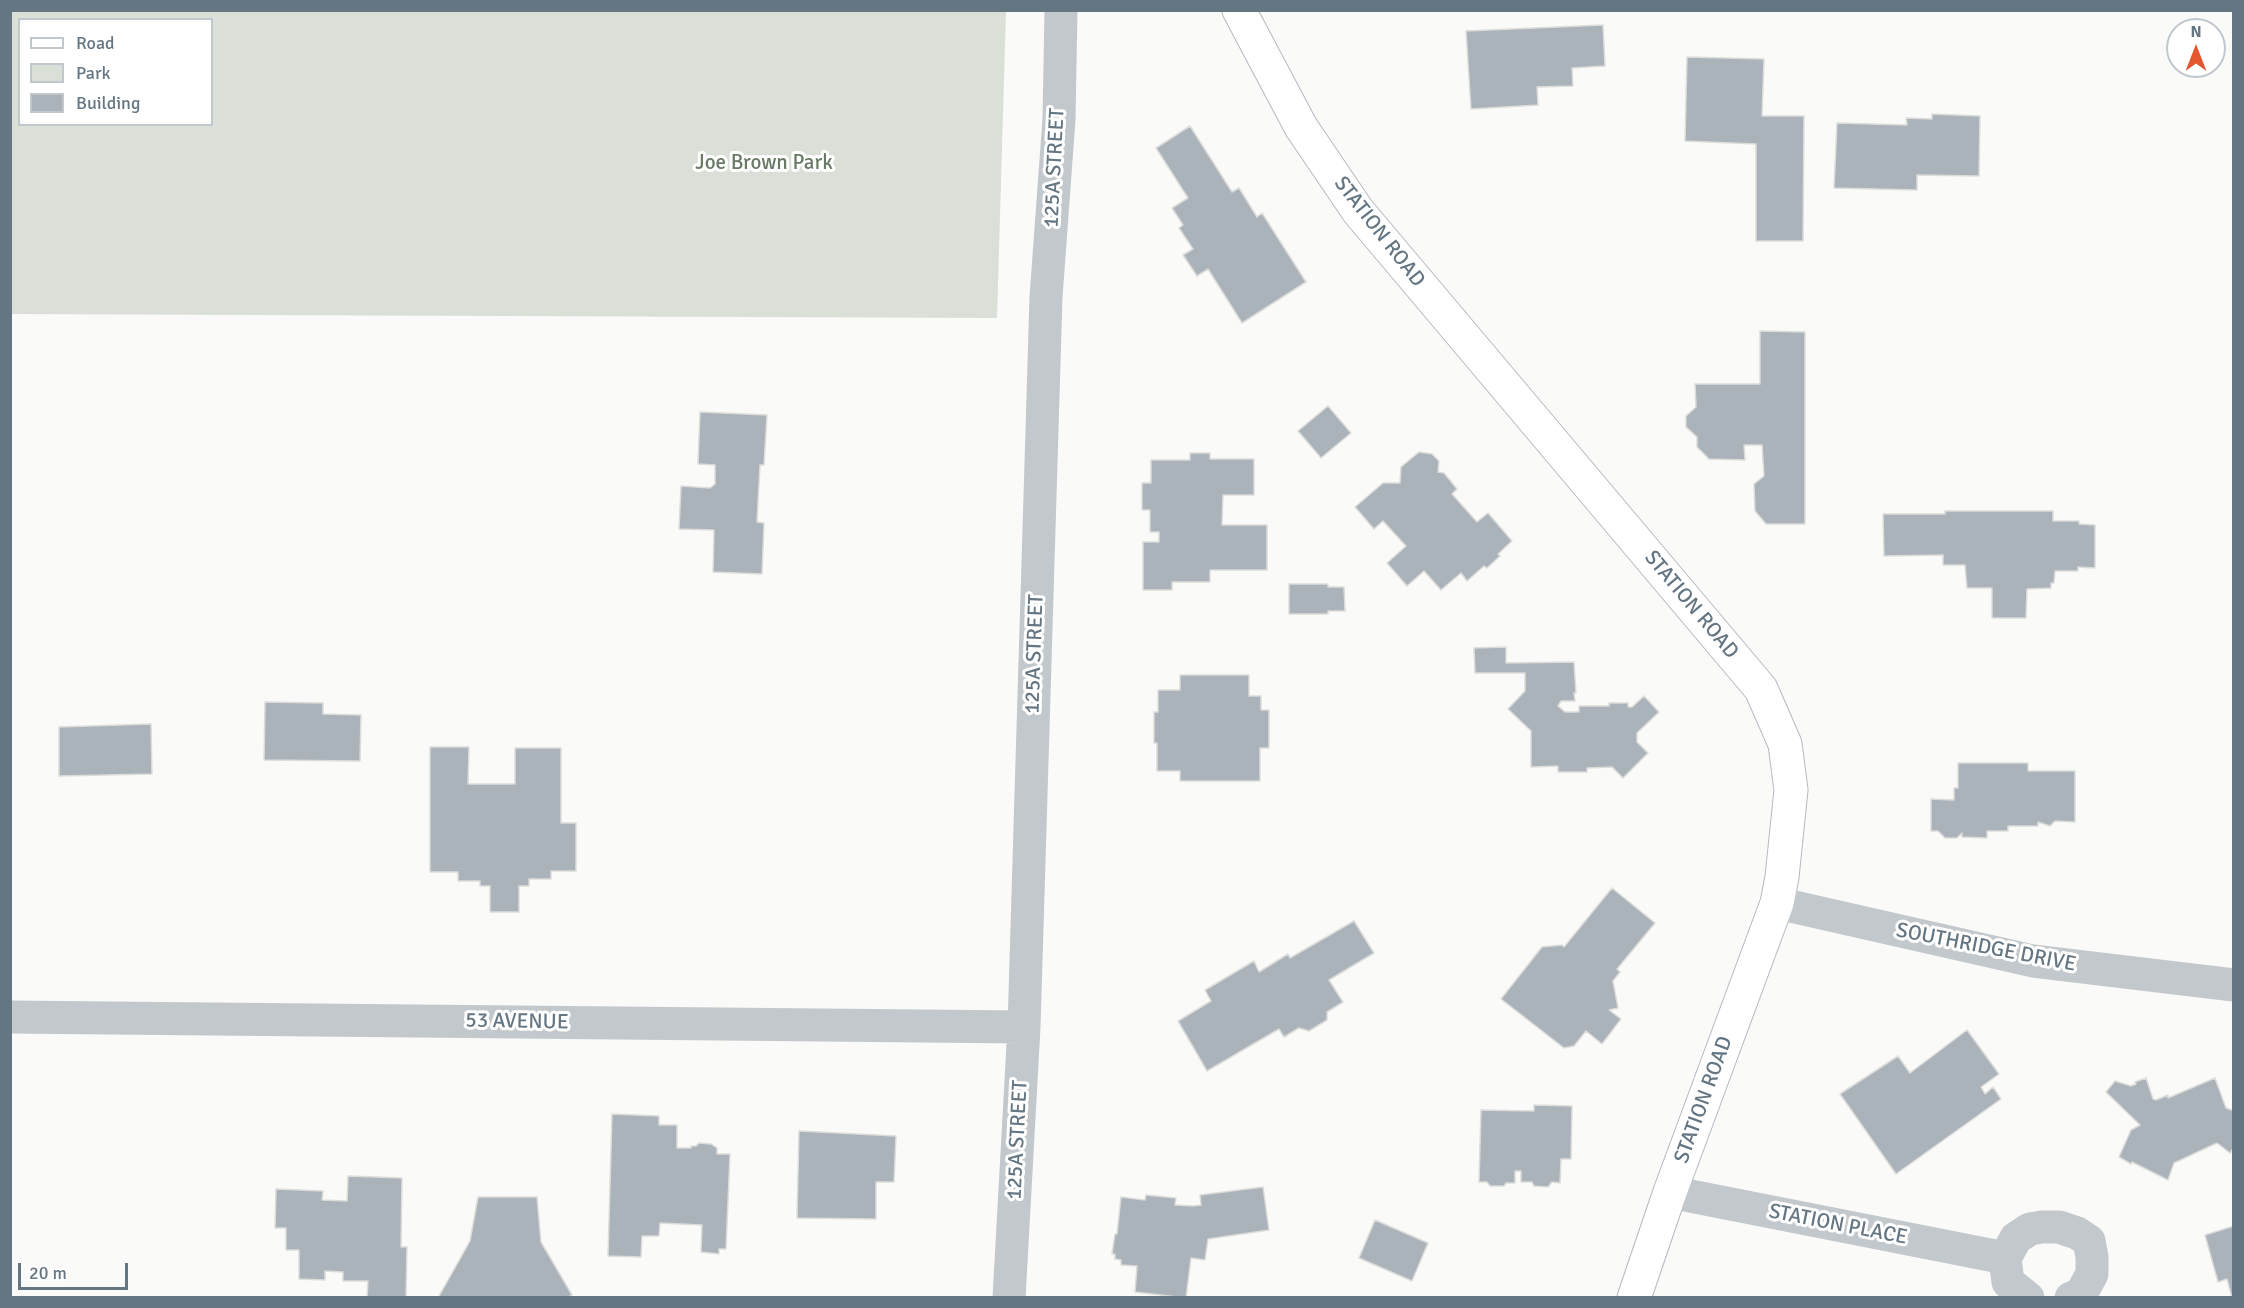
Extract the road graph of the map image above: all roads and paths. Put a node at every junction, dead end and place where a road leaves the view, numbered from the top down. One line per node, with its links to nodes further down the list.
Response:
1 (1061, 10): 6 (street, 125A STREET)
2 (1239, 10): 3 (street, STATION ROAD)
3 (1777, 903): 4 (street, SOUTHRIDGE DRIVE); 7 (street, STATION ROAD)
4 (2234, 985)
5 (10, 1017): 6 (street, 53 AVENUE)
6 (1024, 1027): 9 (street, 125A STREET)
7 (1670, 1192): 8 (street, STATION PLACE); 10 (street, STATION ROAD)
8 (2005, 1258): 11 (street); 12 (street)
9 (1009, 1298)
10 (1634, 1298)
11 (2028, 1298)
12 (2071, 1298)

